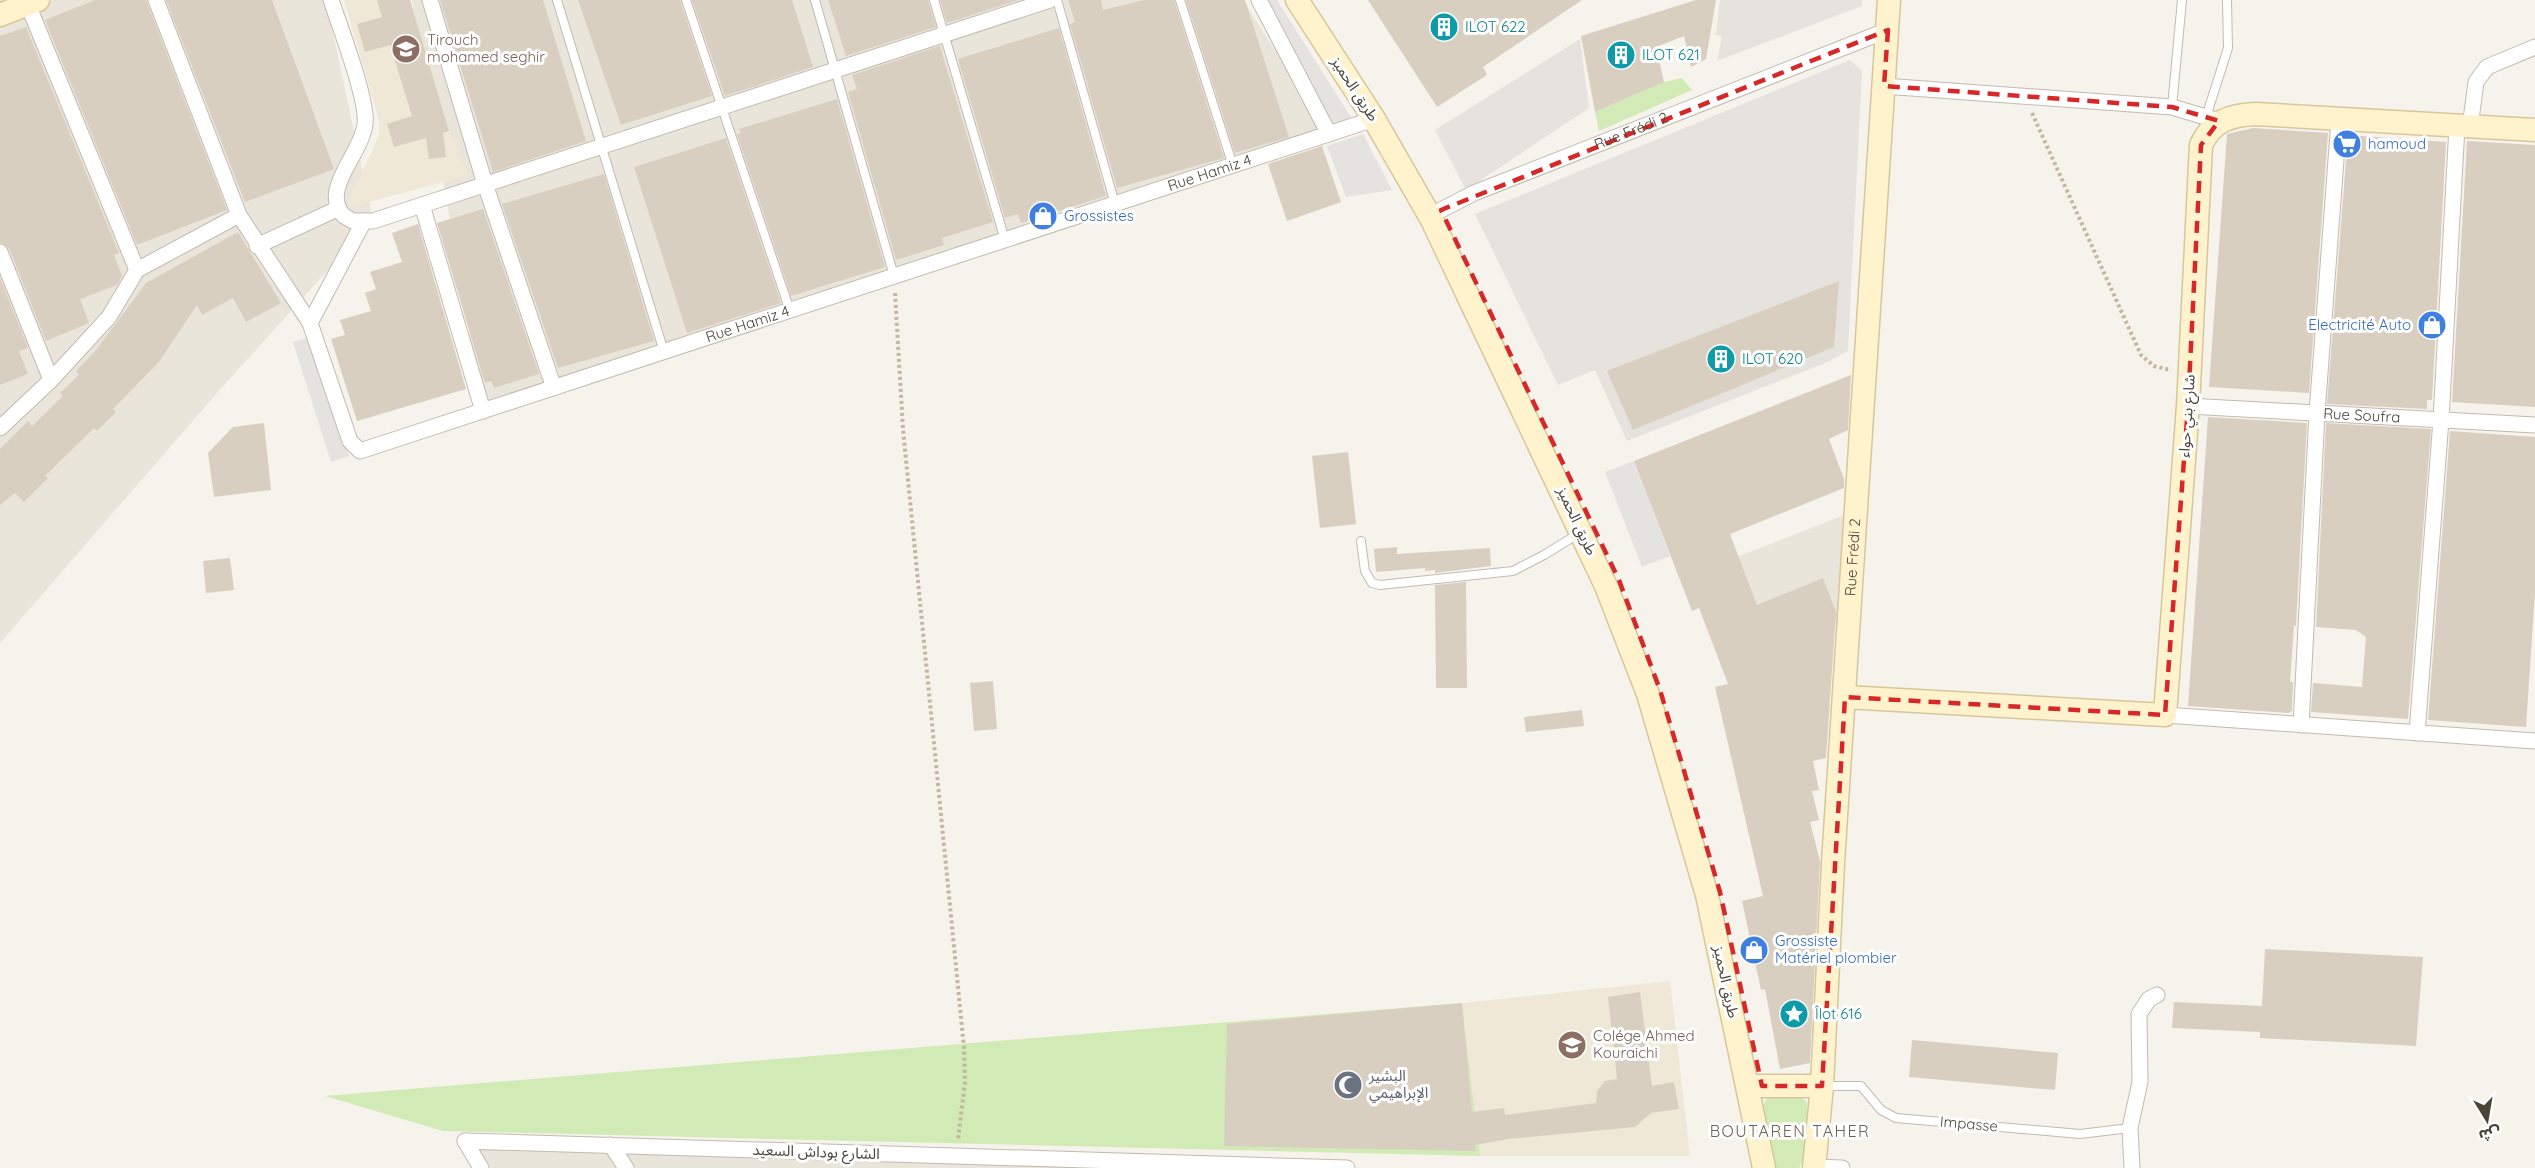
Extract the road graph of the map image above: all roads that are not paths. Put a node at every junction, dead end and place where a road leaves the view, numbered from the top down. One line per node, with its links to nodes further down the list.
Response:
1 (156, 0): 39 (street)
2 (331, 0): 37 (street)
3 (430, 0): 34 (street)
4 (557, 0): 32 (lane)
5 (686, 0): 24 (lane)
6 (815, 0): 22 (lane)
7 (934, 0): 20 (lane)
8 (1050, 0): 20 (street)
9 (1057, 0): 35 (lane)
10 (1180, 0): 33 (lane)
11 (1259, 0): 31 (street)
12 (1297, 0): 26 (main road, طريق الحميز)
13 (1313, 0): 38 (main road, طريق الحميز)
14 (1889, 0): 19 (main road, Rue Frédi 2)
15 (2182, 0): 25 (lane)
16 (2227, 0): 27 (lane)
17 (31, 1): 18 (main road); 44 (street)
18 (0, 15)
19 (1888, 30): 23 (main road, Rue Frédi 2); 38 (street, Rue Frédi 2)
20 (944, 34): 22 (street); 41 (lane)
21 (2535, 47): 29 (street)
22 (835, 70): 24 (street); 45 (lane)
23 (1884, 86): 25 (street); 59 (main road, Rue Frédi 2)
24 (722, 107): 32 (street); 46 (lane)
25 (2172, 107): 27 (street)
26 (1374, 119): 31 (street, Rue Hamiz 4); 57 (main road, طريق الحميز)
27 (2212, 119): 28 (main road); 51 (main road, شارع بني حواء)
28 (2339, 120): 29 (main road); 53 (street)
29 (2464, 126): 30 (main road); 54 (street)
30 (2535, 130)
31 (1329, 134): 33 (street, Rue Hamiz 4)
32 (601, 146): 34 (street); 48 (lane)
33 (1233, 167): 35 (street, Rue Hamiz 4)
34 (485, 184): 36 (street); 50 (street)
35 (1116, 204): 41 (street, Rue Hamiz 4)
36 (422, 205): 40 (street); 52 (street)
37 (337, 209): 40 (street); 42 (street)
38 (1441, 210): 65 (main road, طريق الحميز)
39 (238, 215): 42 (street); 44 (street)
40 (364, 221): 47 (street)
41 (1005, 240): 45 (street, Rue Hamiz 4)
42 (257, 246): 47 (street)
43 (0, 252): 49 (street)
44 (136, 270): 49 (street)
45 (894, 276): 46 (street, Rue Hamiz 4)
46 (790, 310): 48 (street, Rue Hamiz 4)
47 (310, 323): 52 (street, Rue Hamiz 4)
48 (664, 352): 50 (street, Rue Hamiz 4)
49 (51, 380): 56 (street)
50 (554, 388): 52 (street, Rue Hamiz 4)
51 (2188, 406): 53 (street, Rue Soufra); 60 (main road, شارع بني حواء)
52 (483, 411)
53 (2317, 413): 54 (street, Rue Soufra); 61 (street)
54 (2441, 420): 55 (street, Rue Soufra); 62 (street)
55 (2535, 425)
56 (0, 428)
57 (1581, 531): 58 (lane); 65 (main road, طريق الحميز)
58 (1361, 541)
59 (1845, 696): 60 (main road); 66 (main road, Rue Frédi 2)
60 (2165, 715): 61 (street)
61 (2301, 725): 62 (street)
62 (2417, 733): 63 (street)
63 (2535, 741)
64 (2157, 995): 67 (street)
65 (1755, 1086): 66 (main road); 73 (main road)
66 (1822, 1086): 67 (lane, Impasse); 69 (main road, Rue Frédi 2)
67 (2130, 1128): 75 (street)
68 (611, 1145): 70 (street, الشارع بوداش السعيد); 71 (street); 72 (street, الشارع بوداش السعيد)
69 (1814, 1167): 74 (street)
70 (481, 1168)
71 (626, 1168)
72 (1347, 1168)
73 (1764, 1168)
74 (1842, 1168)
75 (2132, 1168)

